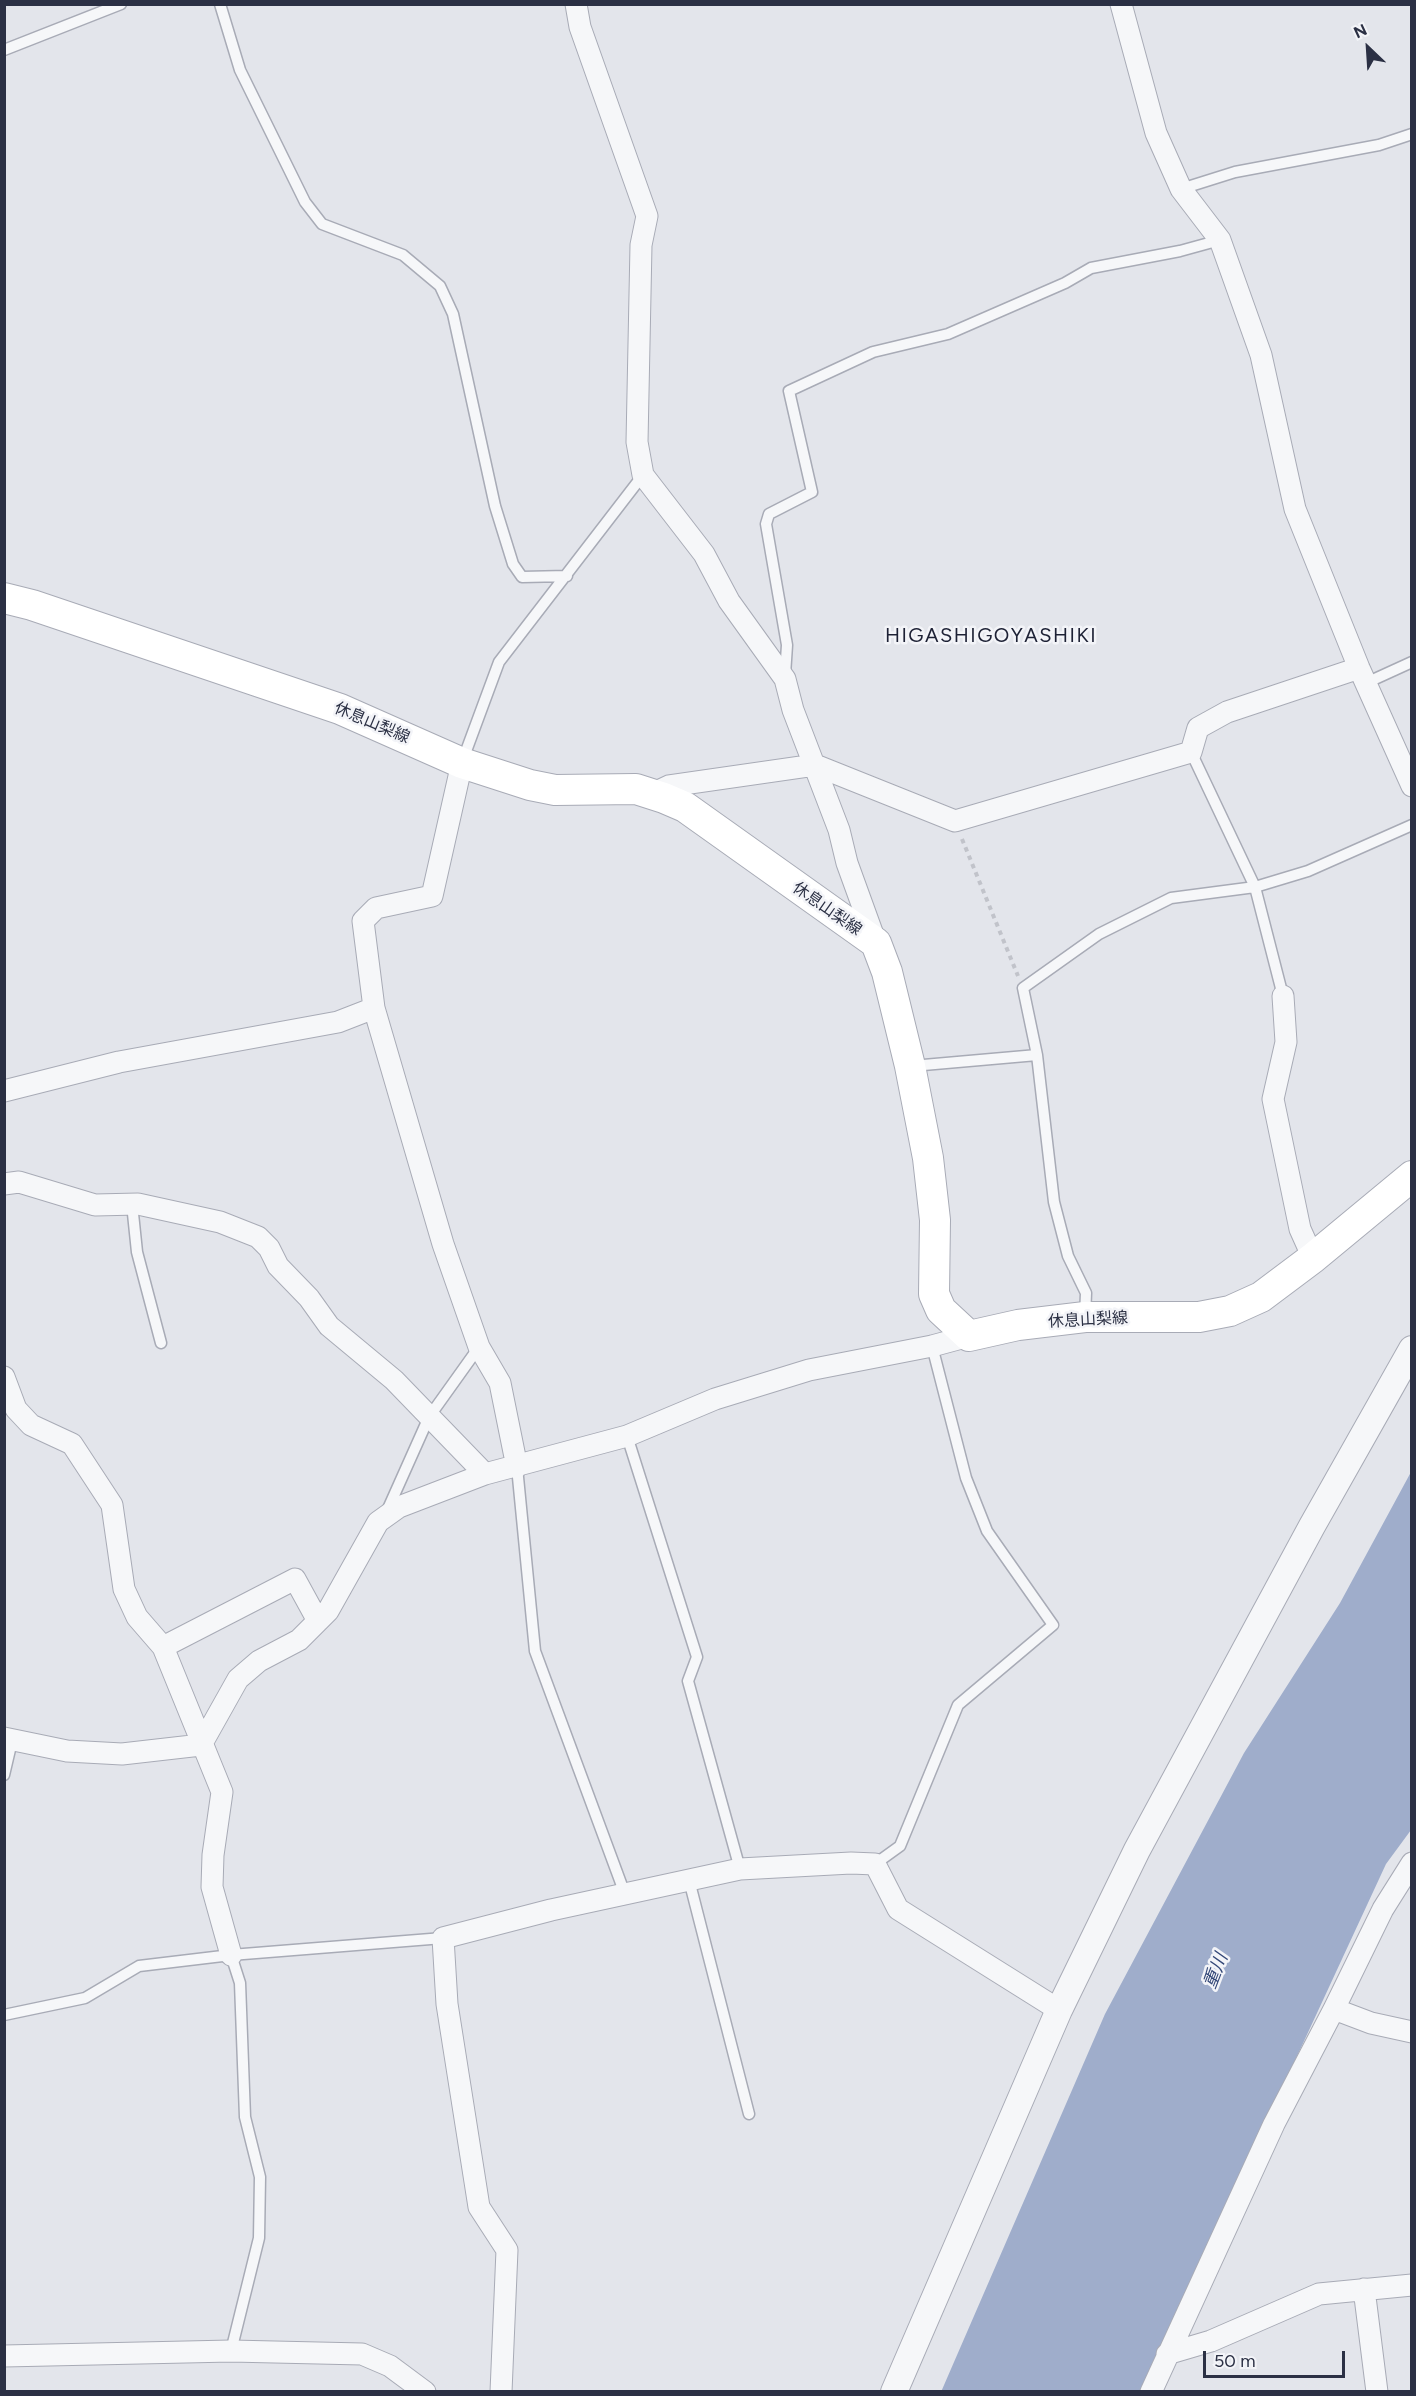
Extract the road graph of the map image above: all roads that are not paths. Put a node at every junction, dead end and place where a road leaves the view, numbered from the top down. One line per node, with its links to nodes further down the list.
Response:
1 (121, 4): 5 (lane)
2 (220, 4): 10 (lane)
3 (576, 4): 9 (street)
4 (1121, 4): 7 (street)
5 (4, 50)
6 (1412, 134): 7 (lane)
7 (1181, 189): 8 (street)
8 (1220, 240): 13 (street); 14 (lane)
9 (643, 475): 10 (lane); 14 (street)
10 (567, 576): 16 (lane)
11 (4, 598): 16 (main road, 休息山梨線)
12 (1412, 662): 13 (lane)
13 (1362, 675): 15 (street); 18 (street)
14 (785, 679): 17 (street)
15 (1191, 752): 17 (street); 21 (lane)
16 (462, 763): 19 (main road, 休息山梨線); 24 (street)
17 (815, 765): 19 (street); 22 (street)
18 (1412, 786)
19 (652, 794): 22 (main road, 休息山梨線)
20 (1412, 825): 21 (lane)
21 (1255, 887): 23 (lane); 25 (lane)
22 (876, 943): 26 (main road, 休息山梨線)
23 (1283, 996): 31 (street)
24 (374, 1008): 27 (street); 36 (street)
25 (1038, 1055): 26 (lane); 32 (lane)
26 (910, 1066): 33 (main road, 休息山梨線)
27 (4, 1091)
28 (1412, 1176): 31 (main road, 休息山梨線)
29 (4, 1184): 30 (street)
30 (132, 1204): 34 (lane); 39 (street)
31 (1313, 1258): 32 (main road, 休息山梨線)
32 (1085, 1317): 33 (main road, 休息山梨線)
33 (969, 1336): 35 (street)
34 (161, 1343)
35 (932, 1346): 40 (street); 50 (lane)
36 (479, 1347): 39 (lane); 41 (street)
37 (1412, 1349): 57 (street)
38 (4, 1377): 45 (street)
39 (429, 1417): 42 (street); 43 (lane)
40 (627, 1436): 41 (street); 51 (lane)
41 (517, 1467): 42 (street); 53 (lane)
42 (486, 1474): 43 (street)
43 (385, 1517): 44 (street)
44 (318, 1621): 45 (street); 47 (street)
45 (164, 1647): 47 (street)
46 (8, 1740): 47 (street); 48 (lane)
47 (201, 1745): 55 (street)
48 (4, 1775)
49 (1412, 1863): 56 (street)
50 (875, 1864): 51 (street); 57 (street)
51 (740, 1869): 52 (street)
52 (689, 1880): 53 (street); 60 (lane)
53 (625, 1894): 54 (street)
54 (443, 1938): 55 (lane); 67 (street)
55 (231, 1955): 58 (lane); 63 (lane)
56 (1334, 2009): 59 (street); 64 (street)
57 (1059, 2010): 68 (street)
58 (4, 2015)
59 (1412, 2032)
60 (749, 2114)
61 (1412, 2285): 62 (street)
62 (1364, 2289): 64 (street); 70 (street)
63 (231, 2350): 65 (street); 66 (street)
64 (1167, 2354): 69 (street)
65 (4, 2356)
66 (425, 2391)
67 (501, 2391)
68 (894, 2391)
69 (1151, 2391)
70 (1377, 2391)

